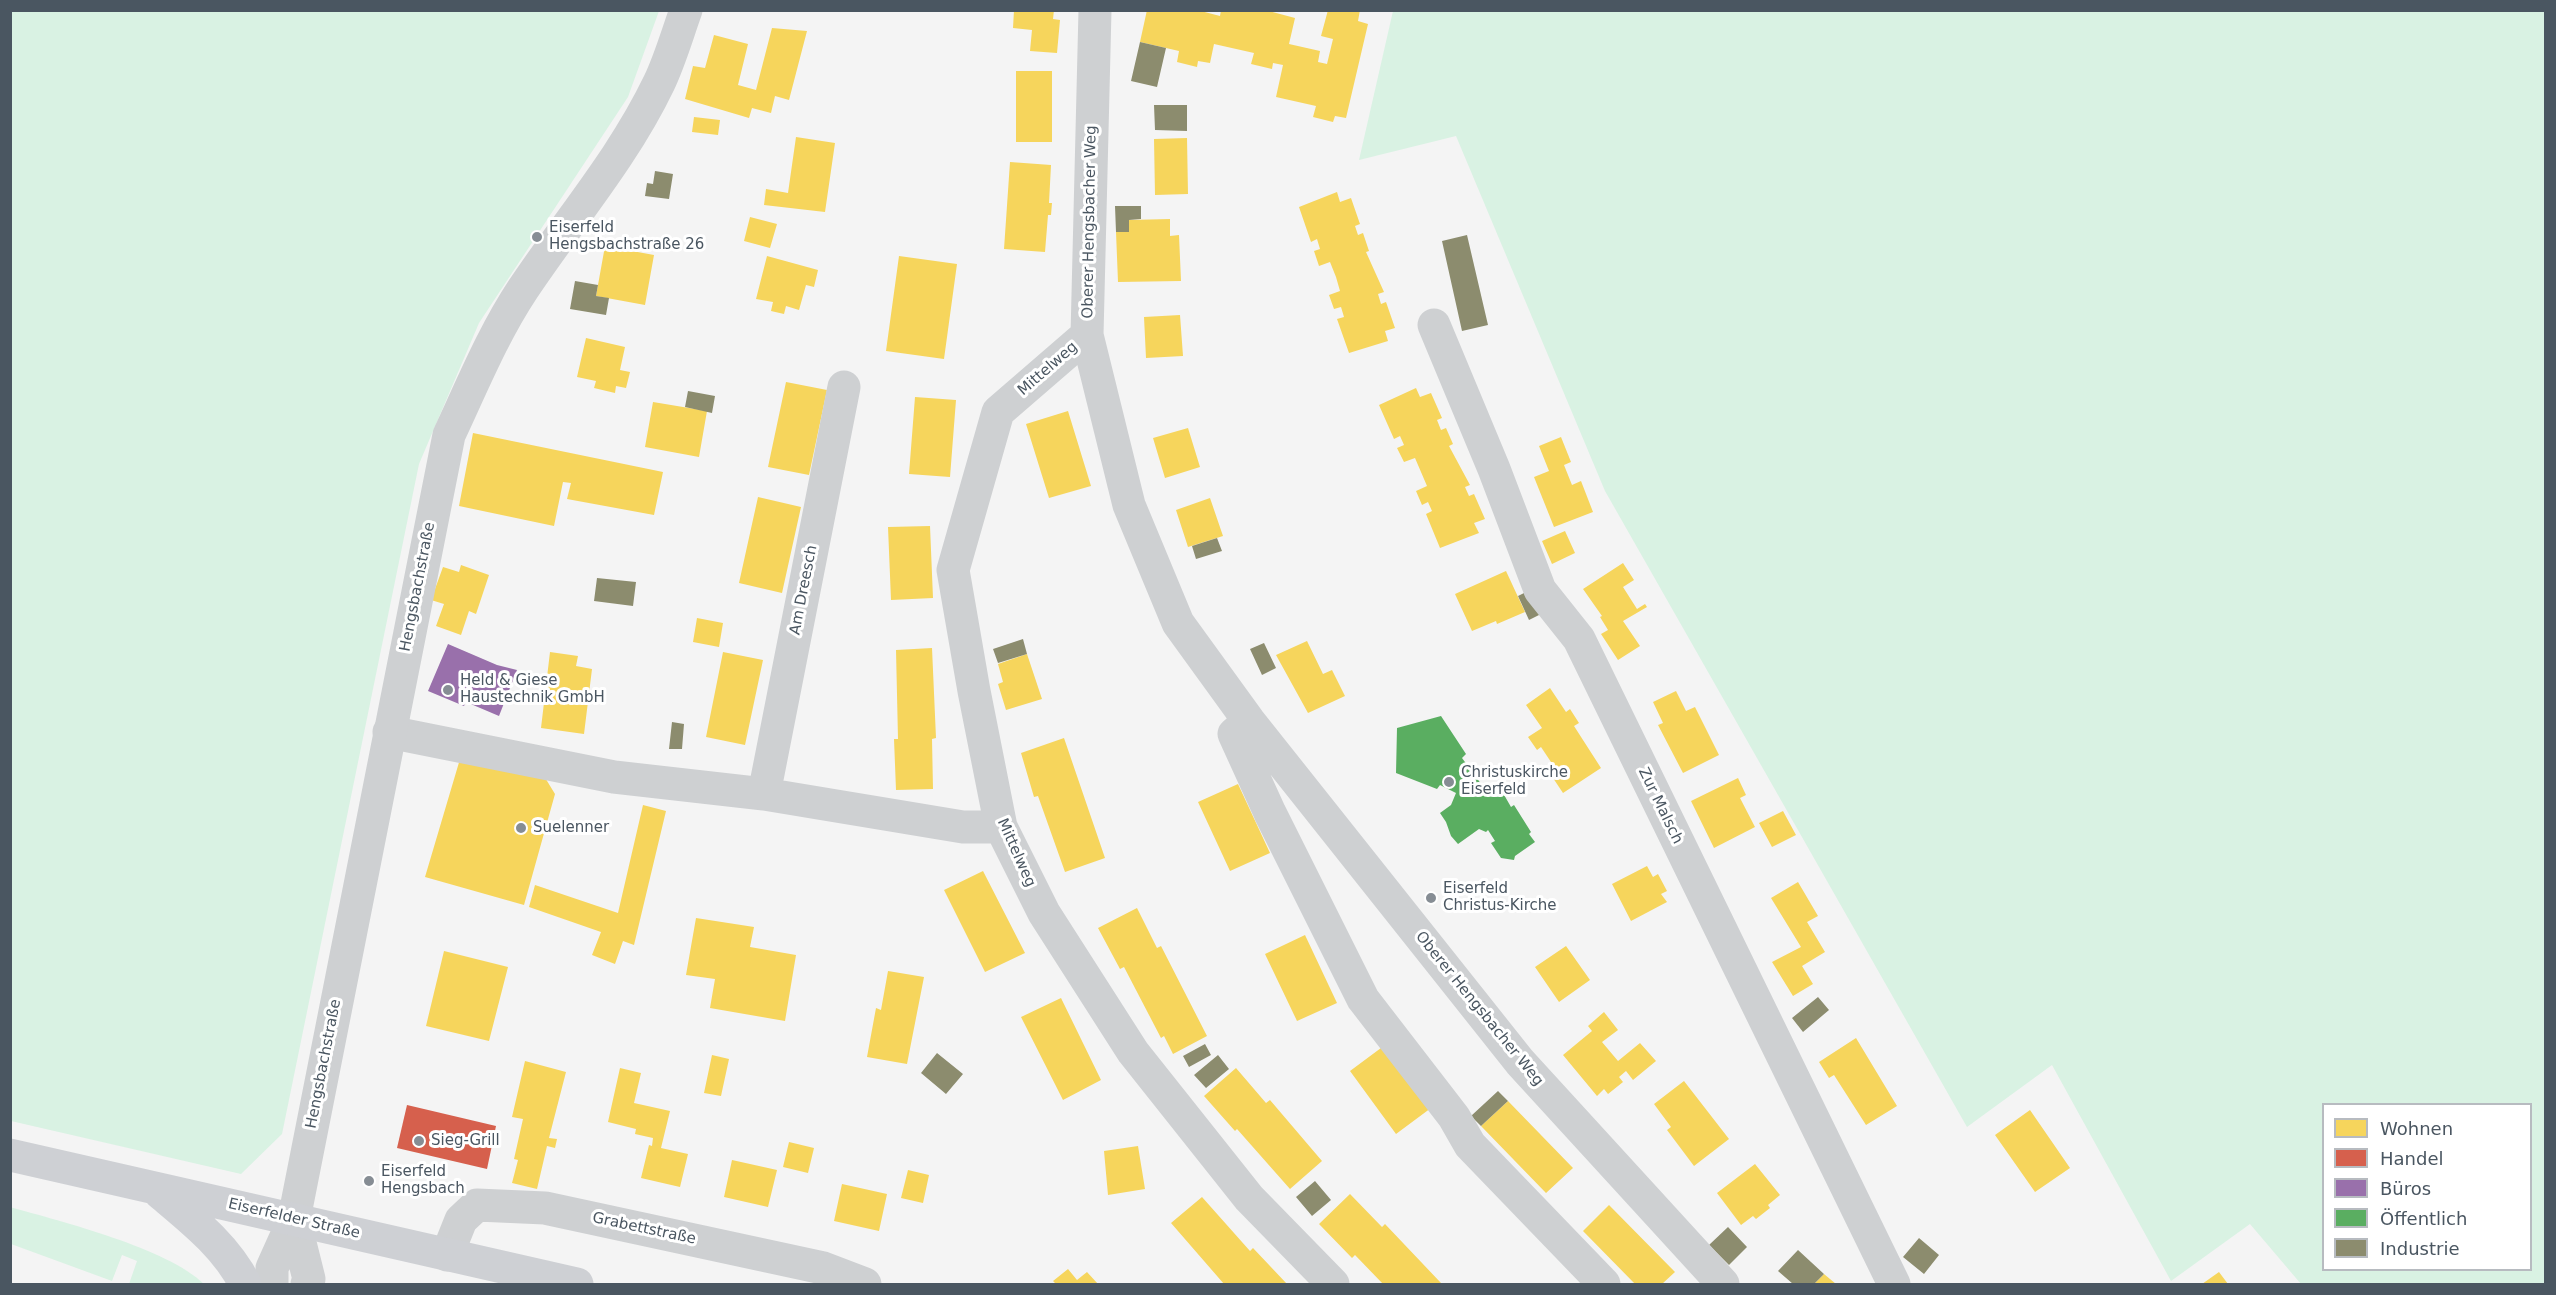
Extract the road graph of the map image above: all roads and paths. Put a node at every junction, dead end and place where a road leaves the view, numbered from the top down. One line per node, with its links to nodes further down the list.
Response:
1 (686, 10): 7 (street, Hengsbachstraße)
2 (1095, 10): 4 (street, Oberer Hengsbacher Weg)
3 (1434, 325): 22 (street, Zur Malsch)
4 (1088, 335): 6 (street, Oberer Hengsbacher Weg); 9 (street, Mittelweg)
5 (844, 387): 8 (street, Am Dreesch)
6 (1249, 721): 20 (street); 21 (street, Oberer Hengsbacher Weg)
7 (389, 732): 8 (street); 12 (street, Hengsbachstraße)
8 (764, 794): 9 (street)
9 (1001, 827): 19 (street, Mittelweg)
10 (10, 1155): 11 (main road, Eiserfelder Straße)
11 (153, 1187): 12 (main road, Eiserfelder Straße); 14 (main road)
12 (294, 1219): 13 (main road, Eiserfelder Straße); 15 (street); 16 (street)
13 (447, 1255): 17 (main road, Eiserfelder Straße); 18 (street, Grabettstraße)
14 (245, 1284)
15 (272, 1284)
16 (307, 1284)
17 (577, 1284)
18 (865, 1284)
19 (1333, 1284)
20 (1604, 1284)
21 (1723, 1284)
22 (1894, 1284)

